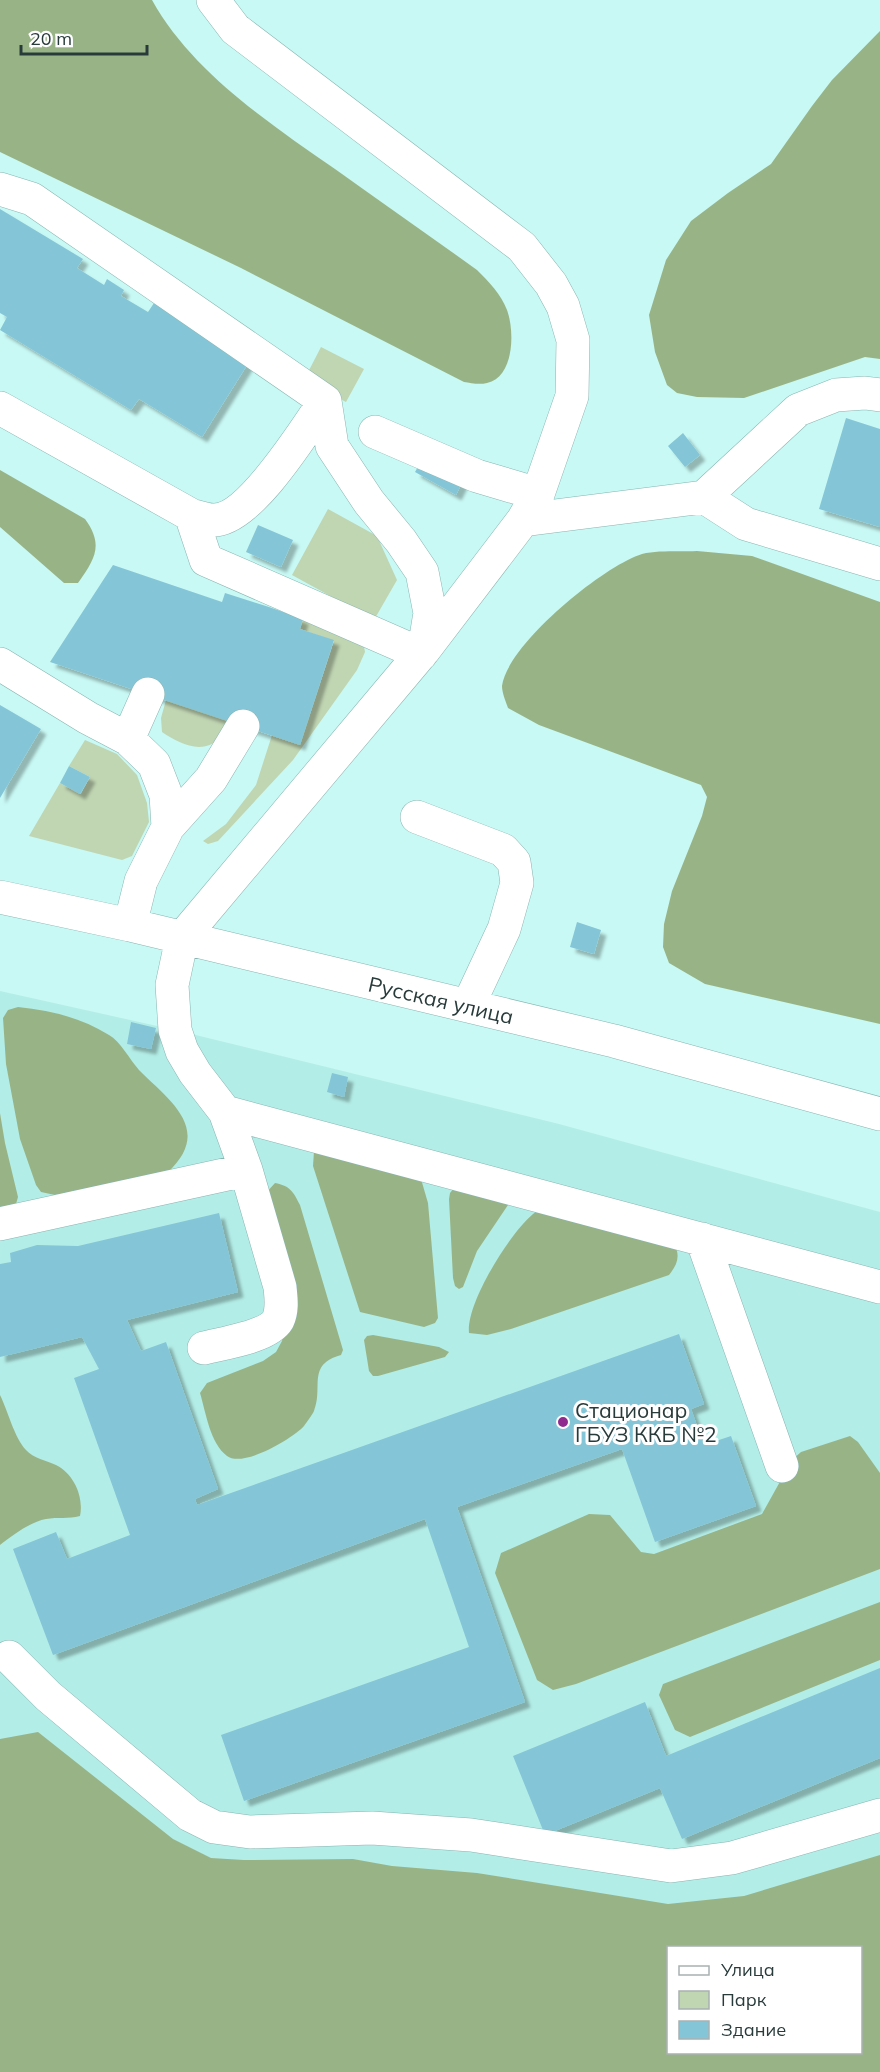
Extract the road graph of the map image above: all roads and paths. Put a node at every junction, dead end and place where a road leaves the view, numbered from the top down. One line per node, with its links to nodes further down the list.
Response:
1 (213, 0): 8 (street)
2 (0, 189): 4 (street)
3 (880, 395): 7 (street)
4 (326, 401): 9 (street); 11 (street)
5 (0, 408): 9 (street)
6 (375, 432): 8 (street)
7 (704, 497): 8 (street); 10 (street)
8 (530, 507): 11 (street)
9 (191, 515): 11 (street)
10 (880, 564)
11 (422, 652): 20 (street)
12 (0, 664): 15 (street)
13 (148, 694): 15 (street)
14 (243, 726): 17 (street)
15 (128, 739): 17 (street)
16 (417, 817): 21 (street)
17 (168, 827): 19 (street)
18 (0, 897): 19 (street, Русская улица)
19 (129, 926): 20 (street, Русская улица)
20 (182, 938): 21 (street, Русская улица); 22 (street)
21 (468, 1006): 23 (street, Русская улица)
22 (225, 1112): 24 (street); 26 (street)
23 (880, 1114)
24 (246, 1170): 25 (street); 28 (street)
25 (0, 1224)
26 (702, 1239): 27 (street); 29 (street)
27 (880, 1287)
28 (204, 1347)
29 (782, 1466)
30 (9, 1657): 31 (street)
31 (880, 1815)

